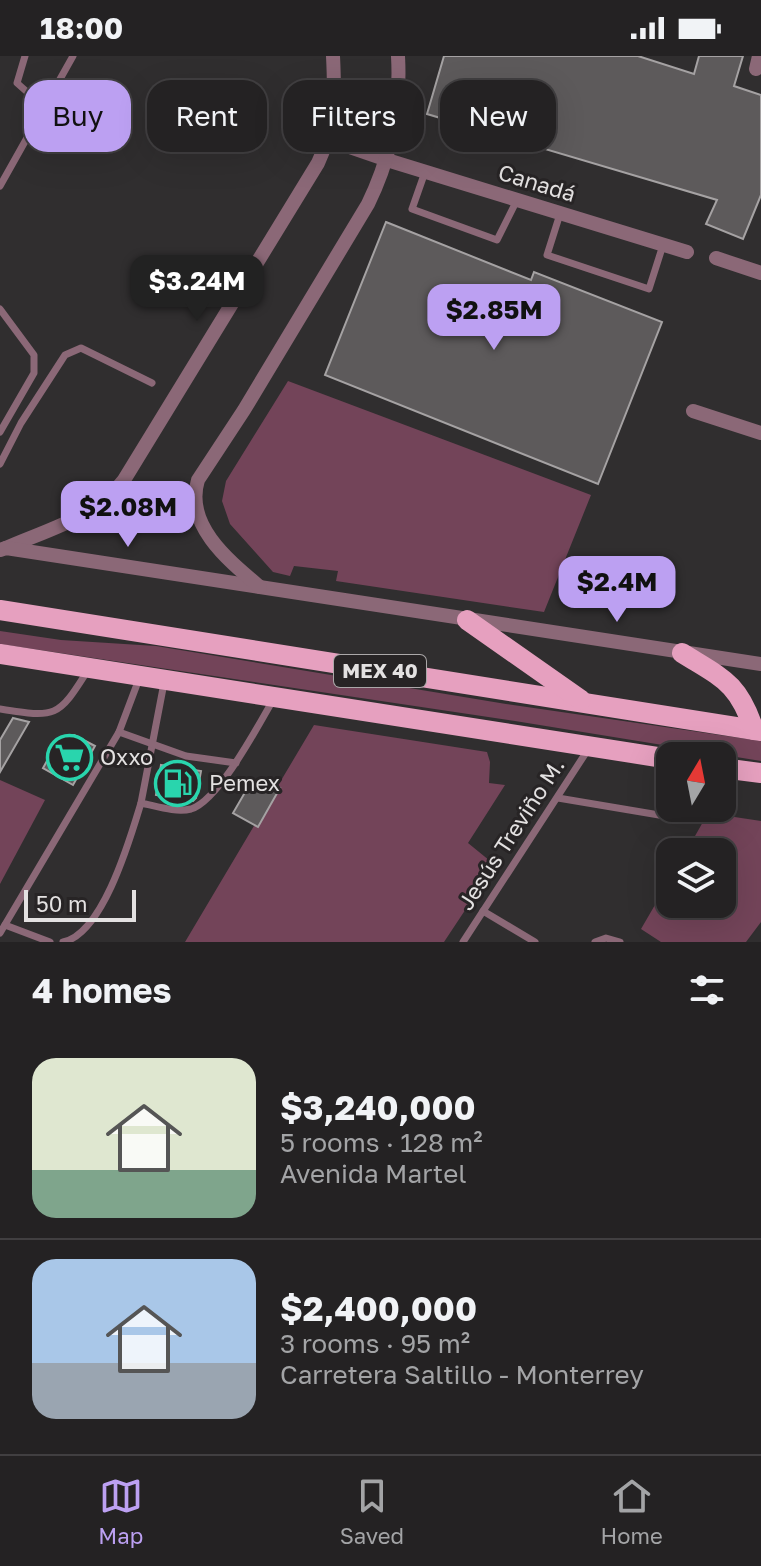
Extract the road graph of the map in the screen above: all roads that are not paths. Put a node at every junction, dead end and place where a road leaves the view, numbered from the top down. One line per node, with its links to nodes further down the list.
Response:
1 (25, 56): 7 (lane)
2 (73, 56): 5 (lane)
3 (333, 56): 6 (street)
4 (398, 56): 11 (street)
5 (59, 80)
6 (333, 80)
7 (24, 89)
8 (24, 143): 13 (lane)
9 (323, 152): 26 (street)
10 (364, 152): 11 (street, Canadá)
11 (387, 160): 12 (street, Canadá); 27 (street)
12 (425, 172): 14 (street, Canadá); 14 (lane)
13 (0, 186)
14 (517, 200): 15 (street, Canadá)
15 (560, 214): 16 (street, Canadá); 16 (lane)
16 (663, 245): 17 (street, Canadá)
17 (687, 252)
18 (716, 258): 19 (street)
19 (760, 270)
20 (0, 309): 23 (lane)
21 (152, 383): 25 (lane)
22 (693, 411): 24 (street)
23 (0, 432)
24 (761, 433)
25 (0, 464)
26 (3, 549): 27 (street)
27 (260, 587): 29 (street)
28 (0, 610): 31 (main road, MEX 40)
29 (467, 620): 32 (street); 39 (main road)
30 (0, 623): 31 (main road)
31 (177, 638): 39 (main road, MEX 40)
32 (682, 653): 34 (street); 41 (main road)
33 (0, 654): 35 (main road, MEX 40)
34 (761, 664)
35 (89, 669): 36 (main road, MEX 40); 40 (lane)
36 (140, 677): 37 (main road, MEX 40); 42 (lane)
37 (165, 681): 38 (main road, MEX 40); 43 (lane)
38 (274, 699): 44 (main road, MEX 40); 46 (lane)
39 (588, 704): 41 (main road, MEX 40)
40 (0, 709)
41 (757, 730)
42 (119, 732): 43 (lane); 53 (lane)
43 (154, 745): 46 (lane); 50 (lane)
44 (590, 746): 45 (main road, MEX 40); 49 (lane, Jesús Treviño M.)
45 (656, 757)
46 (236, 763): 50 (lane)
47 (736, 770): 48 (main road)
48 (761, 773)
49 (558, 798): 51 (lane); 52 (lane, Jesús Treviño M.)
50 (141, 803): 56 (lane)
51 (656, 814)
52 (483, 911): 57 (lane, Jesús Treviño M.); 58 (lane)
53 (5, 925): 54 (lane); 55 (lane)
54 (0, 933)
55 (50, 942)
56 (63, 942)
57 (463, 942)
58 (535, 942)
59 (595, 942): 60 (lane)
60 (620, 942)

